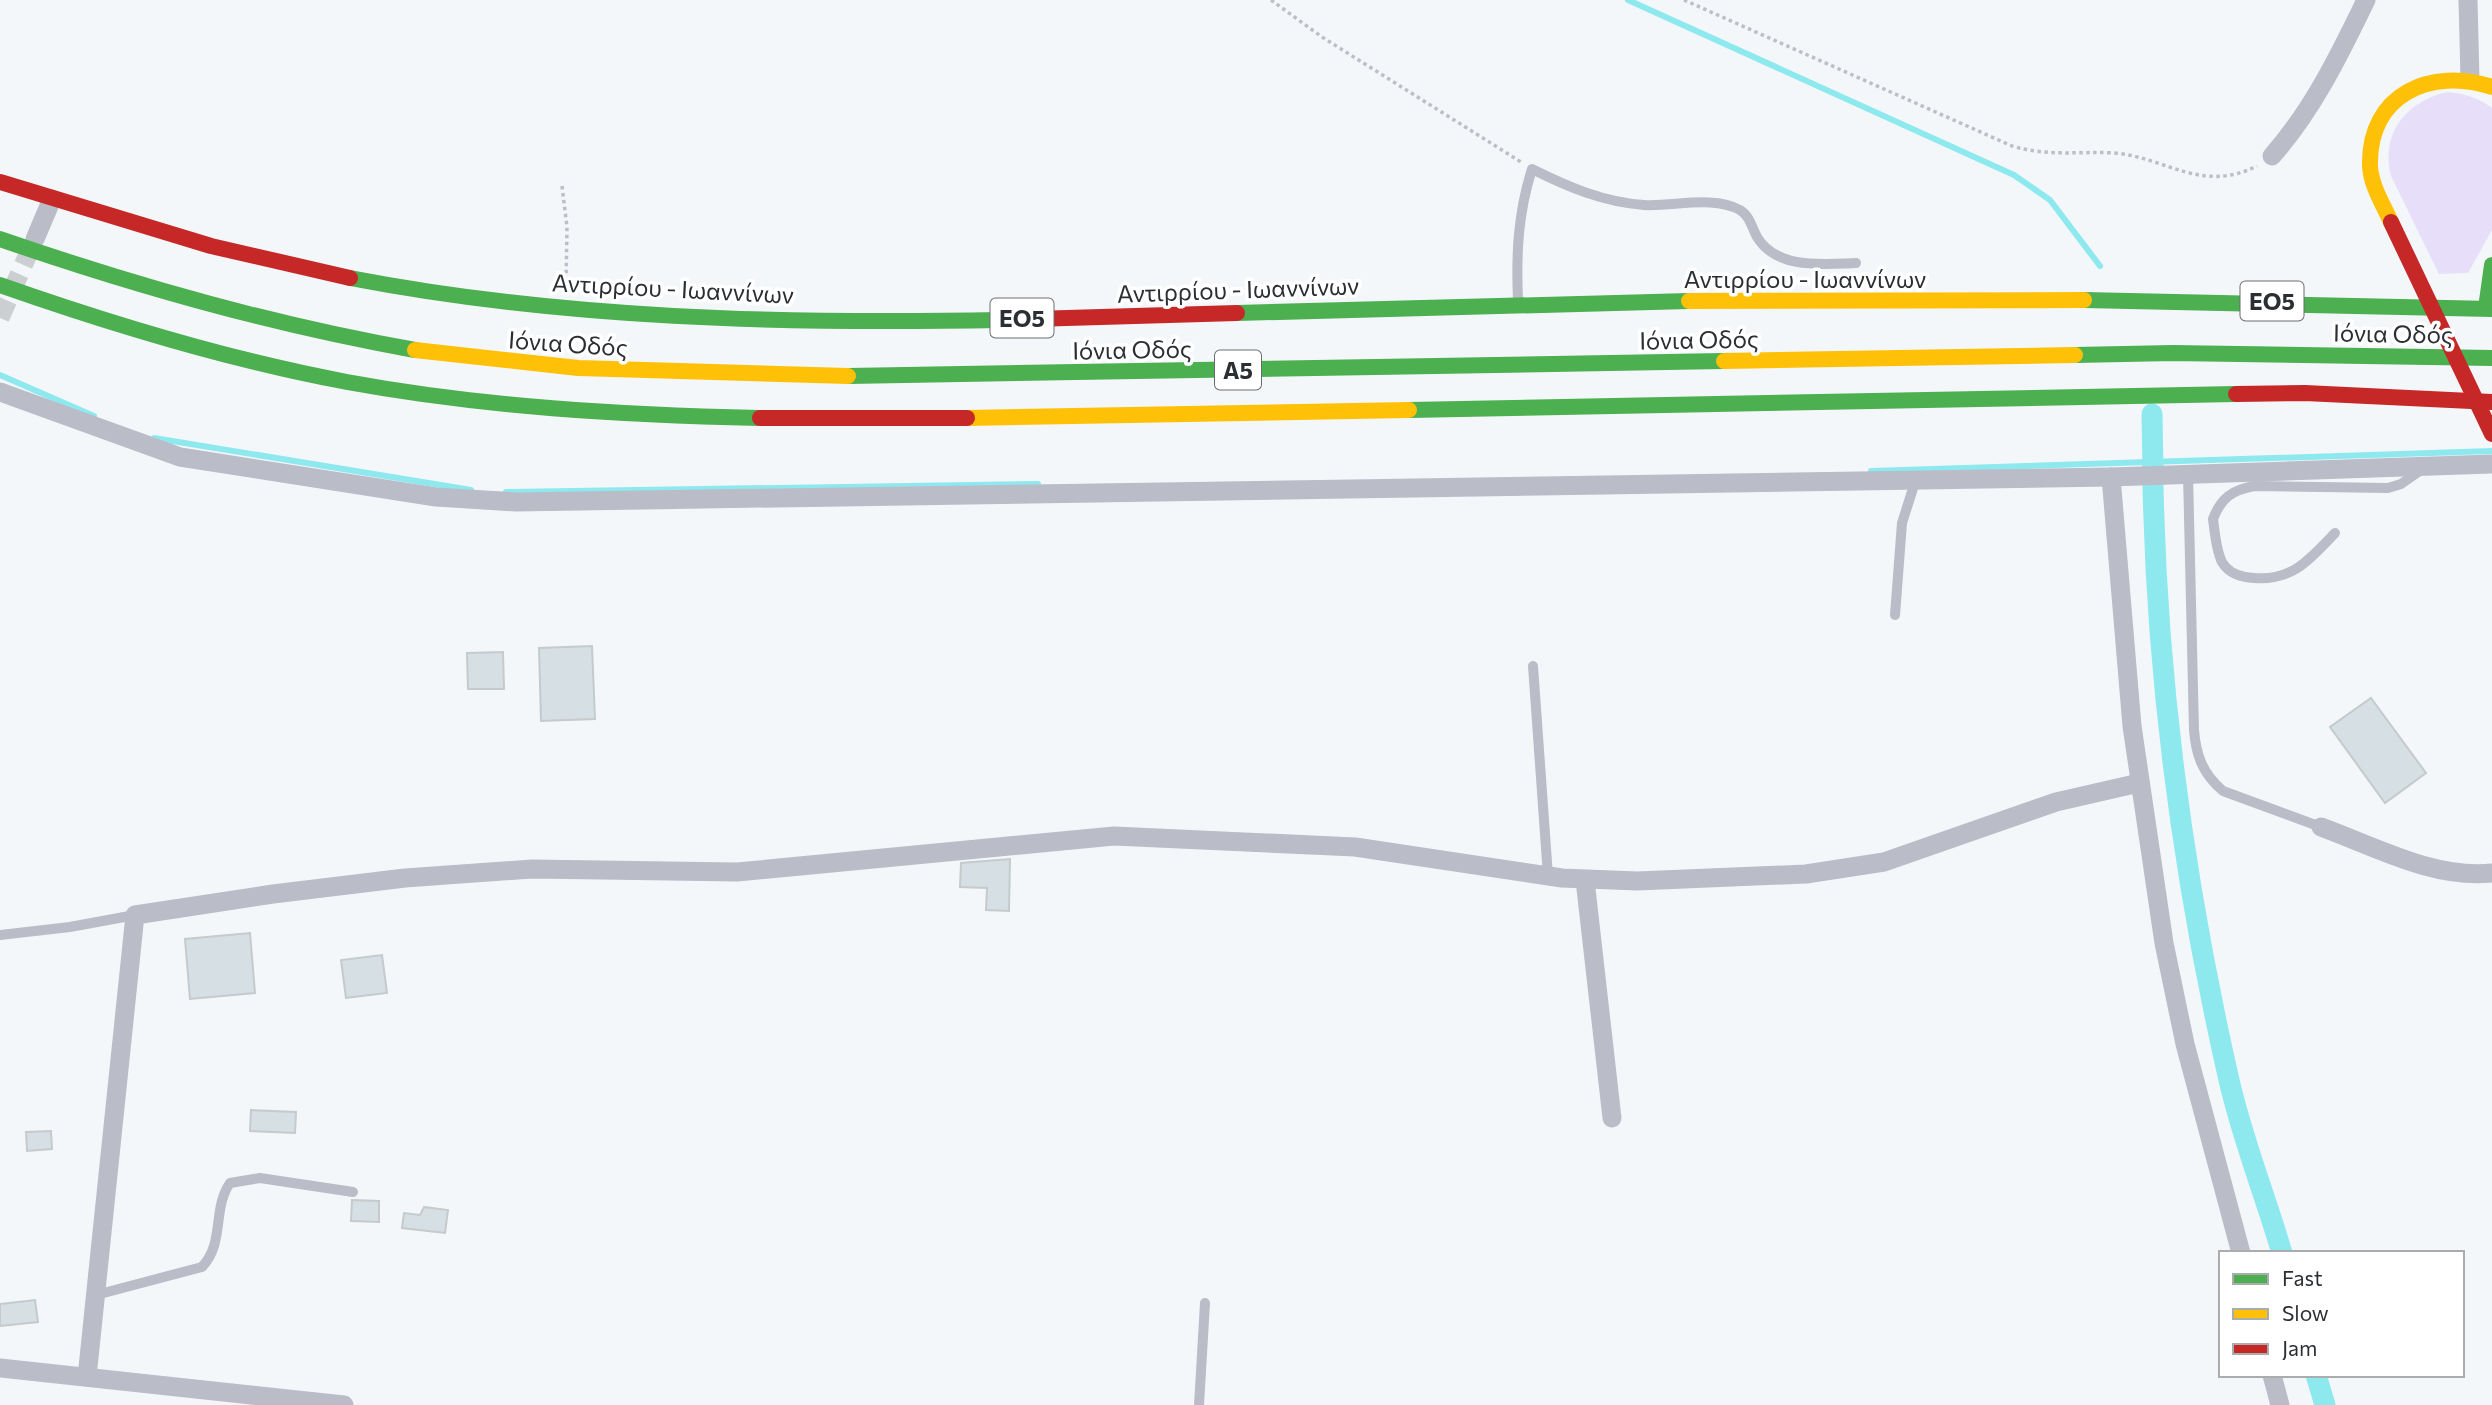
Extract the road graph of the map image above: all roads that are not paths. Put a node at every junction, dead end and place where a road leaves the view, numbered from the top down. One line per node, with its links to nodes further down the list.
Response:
1 (2366, 0): 5 (street)
2 (2468, 0): 3 (street)
3 (2470, 79): 4 (main road); 18 (main road, bridge)
4 (2492, 87)
5 (2272, 156)
6 (0, 182): 7 (main road, Αντιρρίου - Ιωαννίνων / ΕΟ5)
7 (52, 199): 9 (street); 13 (main road, Αντιρρίου - Ιωαννίνων / ΕΟ5)
8 (0, 239): 15 (main road, Ιόνια Οδός / Α5)
9 (35, 239)
10 (1856, 263): 13 (lane)
11 (2492, 265): 14 (main road)
12 (0, 285): 17 (main road, Α5)
13 (1518, 304): 14 (main road, Αντιρρίου - Ιωαννίνων / ΕΟ5)
14 (2489, 309)
15 (2492, 358)
16 (0, 392): 23 (street)
17 (2492, 402)
18 (2492, 434)
19 (2492, 464): 20 (street)
20 (2427, 466): 21 (street); 24 (lane)
21 (2188, 474): 22 (street); 28 (lane)
22 (2111, 477): 23 (street); 27 (street)
23 (1916, 479): 25 (lane)
24 (2335, 533)
25 (1895, 615)
26 (1533, 666): 30 (lane)
27 (2139, 783): 31 (street); 36 (street)
28 (2321, 827): 29 (street)
29 (2492, 873)
30 (1548, 876): 31 (street); 32 (street)
31 (1585, 880): 34 (street)
32 (135, 915): 33 (lane); 37 (street)
33 (0, 935)
34 (1612, 1118)
35 (353, 1192): 37 (lane)
36 (2240, 1251)
37 (95, 1295): 40 (street)
38 (1205, 1303): 43 (lane)
39 (0, 1368): 40 (street)
40 (87, 1377): 42 (street)
41 (2273, 1377): 44 (street)
42 (344, 1405)
43 (1199, 1405)
44 (2280, 1405)

